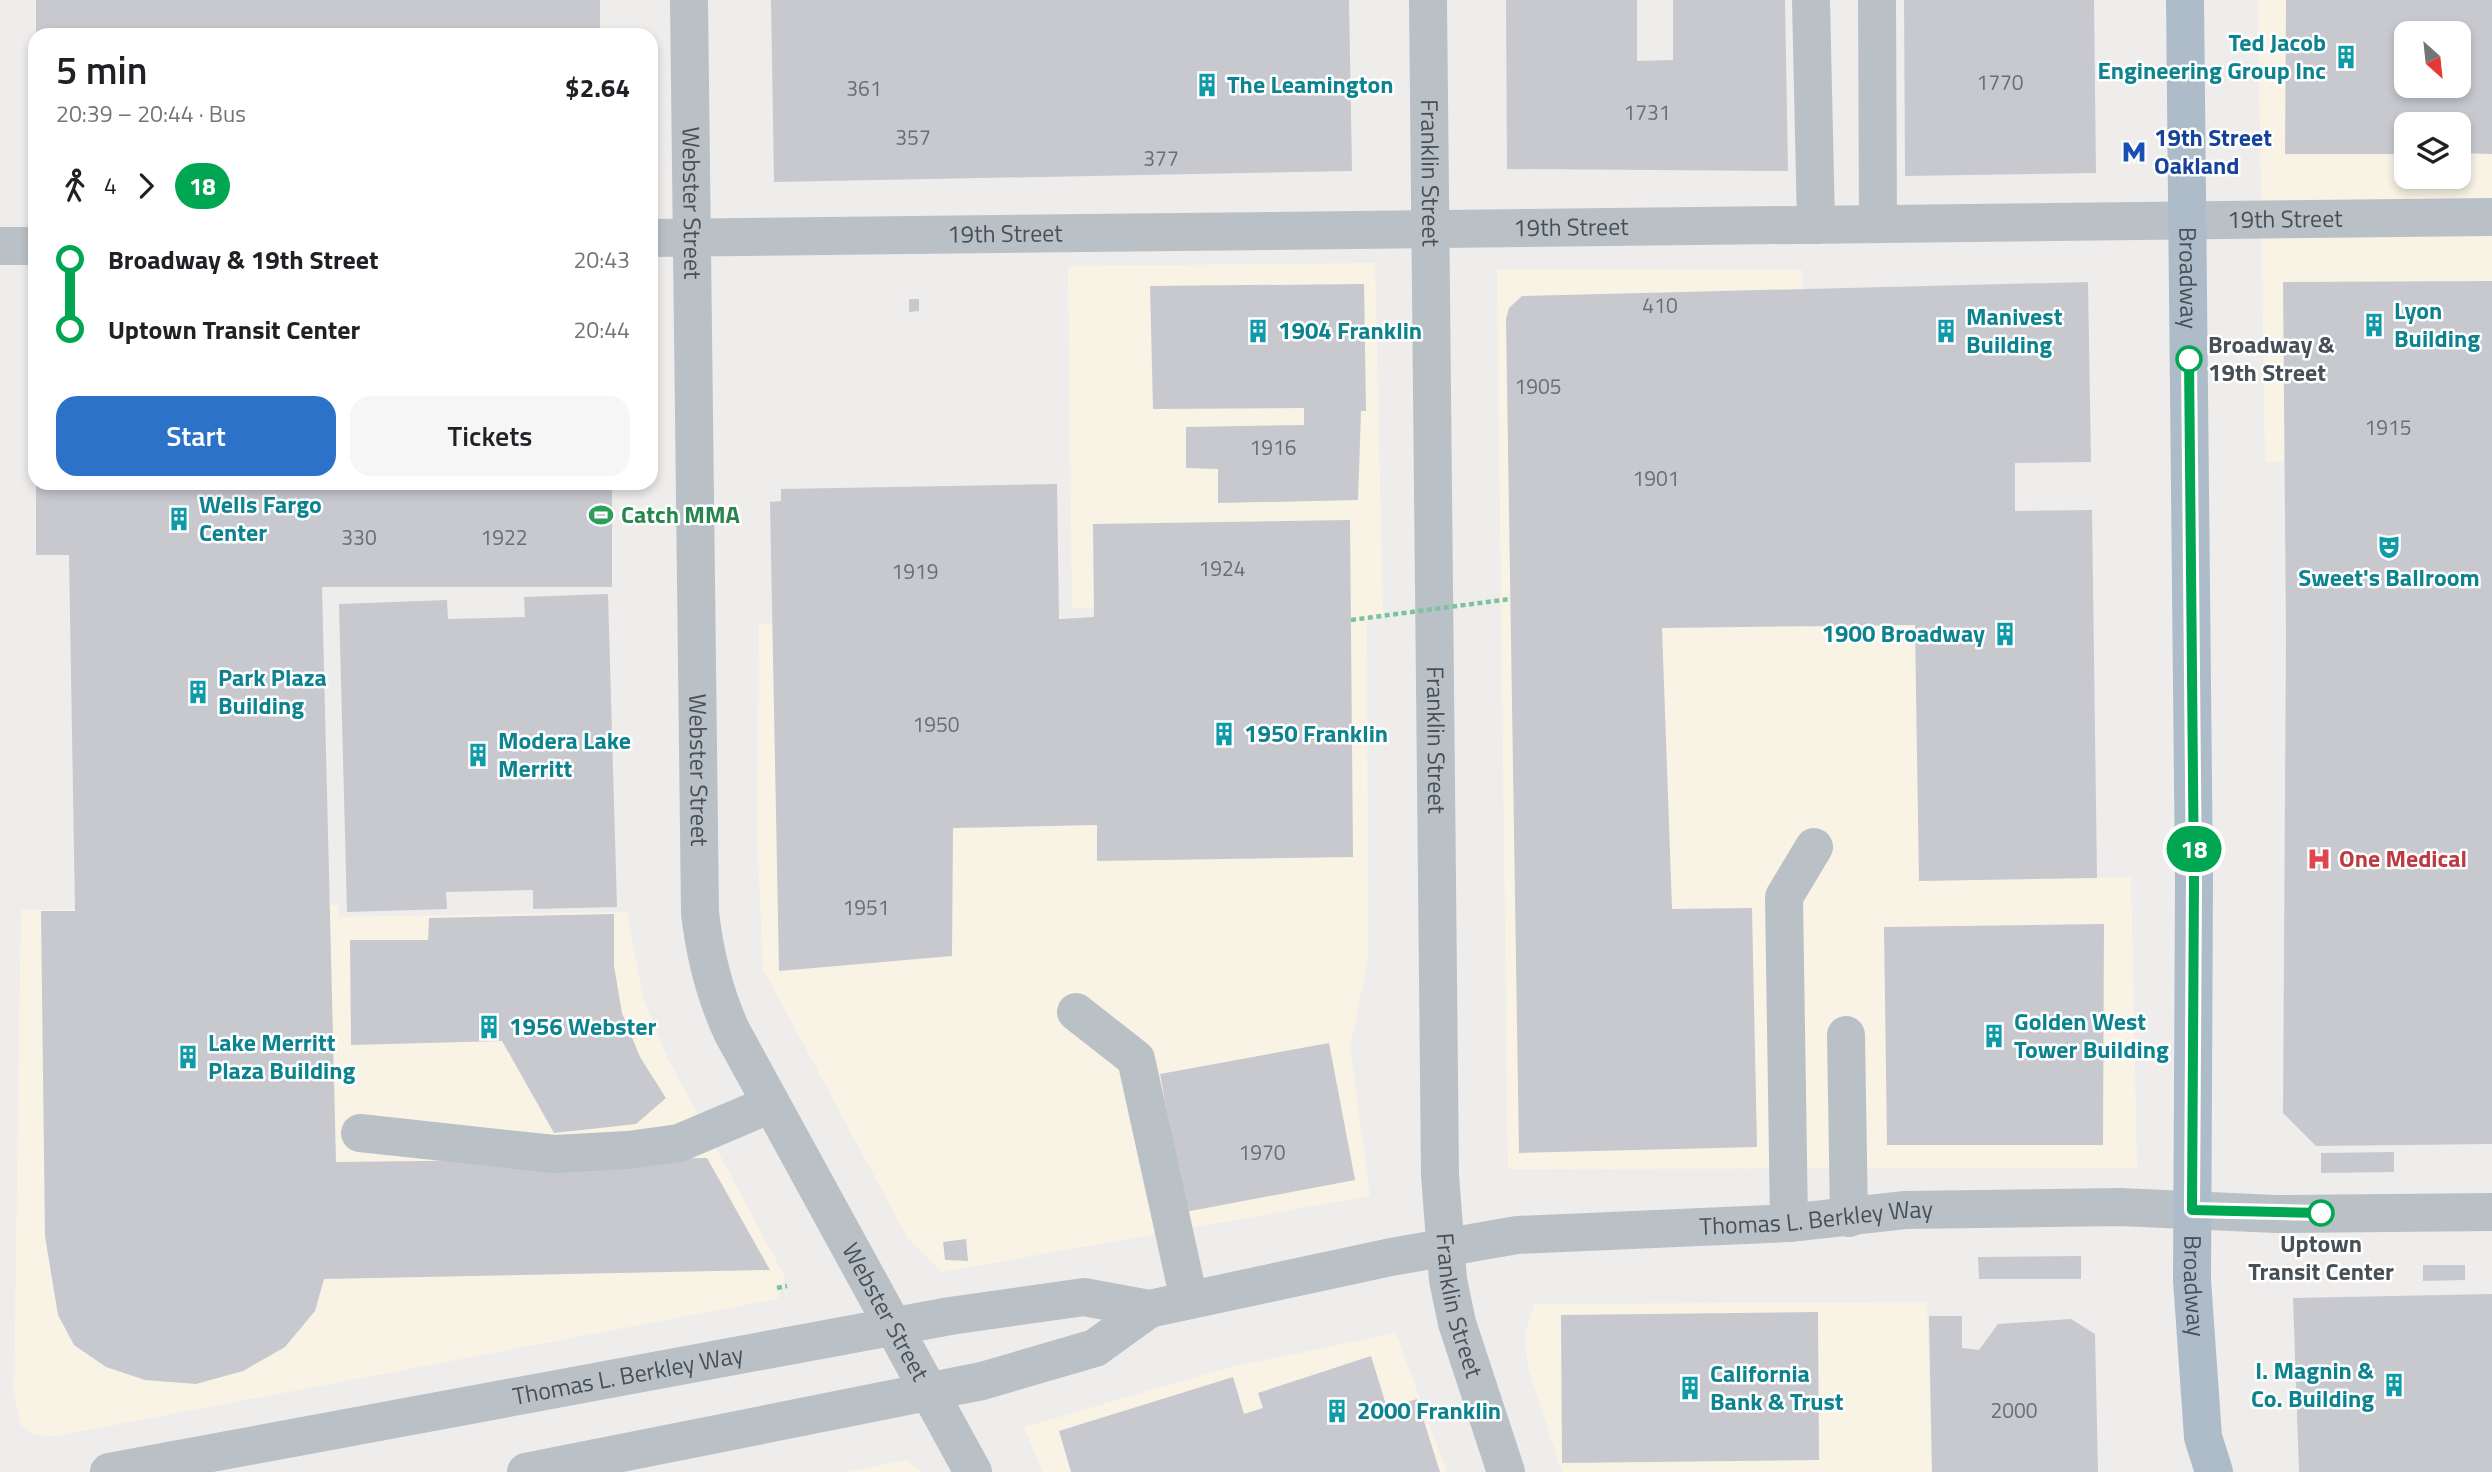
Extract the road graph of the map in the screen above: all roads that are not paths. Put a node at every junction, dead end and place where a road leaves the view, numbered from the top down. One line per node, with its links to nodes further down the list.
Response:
1 (689, 0): 11 (street, Webster Street)
2 (1428, 0): 10 (street, Franklin Street)
3 (1811, 0): 9 (street)
4 (1877, 0): 8 (street)
5 (2185, 0): 7 (main road, Broadway)
6 (2492, 217): 7 (street, 19th Street)
7 (2187, 220): 8 (street, 19th Street); 20 (main road, Broadway)
8 (1878, 224): 9 (street, 19th Street)
9 (1816, 225): 10 (street, 19th Street)
10 (1429, 229): 11 (street, 19th Street); 24 (street, Franklin Street)
11 (693, 237): 12 (street, 19th Street); 18 (street, Webster Street)
12 (658, 238)
13 (0, 246): 14 (street)
14 (28, 246)
15 (1814, 847): 23 (street)
16 (1076, 1012): 25 (street)
17 (1846, 1035): 22 (street)
18 (771, 1104): 19 (street); 27 (street, Webster Street)
19 (360, 1133)
20 (2192, 1210): 21 (street, Thomas L. Berkley Way); 22 (street, Thomas L. Berkley Way); 29 (main road, Broadway)
21 (2492, 1212)
22 (1849, 1218): 23 (street, Thomas L. Berkley Way)
23 (1789, 1223): 24 (street, Thomas L. Berkley Way)
24 (1445, 1247): 25 (street, Thomas L. Berkley Way); 33 (street, Franklin Street)
25 (1189, 1300): 26 (street, Thomas L. Berkley Way)
26 (1149, 1309): 27 (street, Thomas L. Berkley Way); 28 (street, Thomas L. Berkley Way)
27 (893, 1326): 28 (street, Webster Street); 30 (street, Thomas L. Berkley Way)
28 (930, 1391): 31 (street, Thomas L. Berkley Way); 32 (street, Webster Street)
29 (2209, 1455): 34 (main road, Broadway)
30 (108, 1472)
31 (526, 1472)
32 (973, 1472)
33 (1506, 1472)
34 (2186, 1472)

